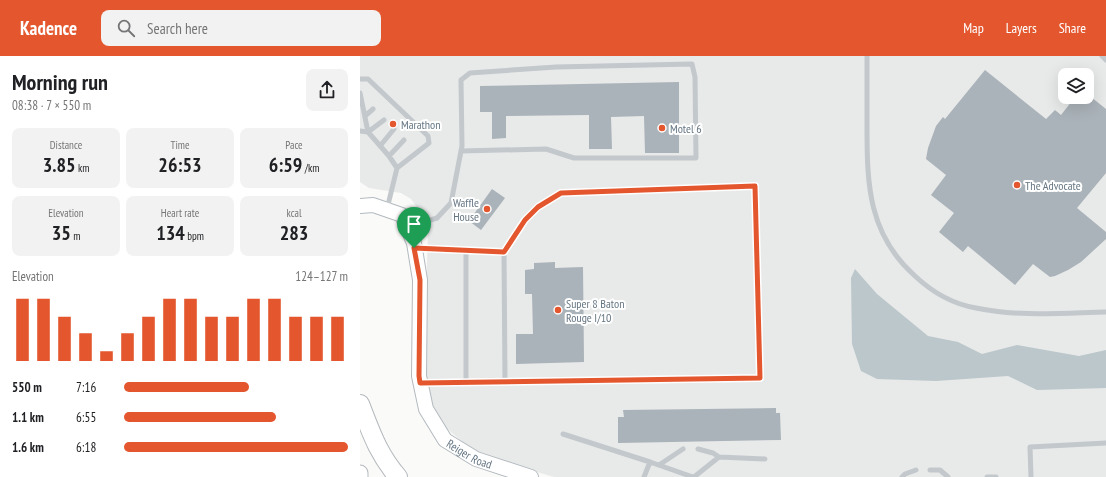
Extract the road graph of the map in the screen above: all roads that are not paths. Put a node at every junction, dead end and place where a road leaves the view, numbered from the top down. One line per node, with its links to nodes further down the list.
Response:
1 (867, 56): 23 (lane)
2 (1102, 56): 3 (lane)
3 (1106, 60)
4 (360, 79): 16 (lane)
5 (360, 93): 7 (lane)
6 (372, 109): 7 (lane)
7 (365, 116): 11 (lane)
8 (384, 120): 11 (lane)
9 (394, 129): 13 (lane)
10 (360, 132): 11 (lane)
11 (368, 132): 13 (lane)
12 (404, 140): 15 (lane)
13 (380, 146): 15 (lane)
14 (461, 151): 14 (lane); 19 (lane)
15 (389, 156): 16 (lane)
16 (397, 168): 18 (lane)
17 (360, 206): 18 (street, Reiger Road)
18 (387, 210): 19 (street, Reiger Road)
19 (407, 227): 20 (street, Reiger Road)
20 (414, 248): 21 (lane); 26 (street, Reiger Road)
21 (466, 250): 22 (lane); 24 (lane)
22 (504, 252): 25 (lane); 25 (lane)
23 (1106, 312)
24 (466, 382): 25 (lane); 26 (lane)
25 (505, 382)
26 (420, 383): 41 (street, Reiger Road)
27 (360, 404): 40 (highway)
28 (563, 434): 34 (lane)
29 (1106, 443): 48 (lane)
30 (683, 449): 35 (lane)
31 (698, 449): 32 (lane)
32 (720, 457): 33 (lane); 43 (lane)
33 (765, 459)
34 (650, 462): 35 (lane); 42 (lane)
35 (659, 465): 43 (lane)
36 (916, 470): 44 (lane)
37 (930, 470): 45 (lane)
38 (360, 473): 39 (main road)
39 (360, 477)
40 (398, 477)
41 (531, 477)
42 (644, 477)
43 (694, 477)
44 (902, 477)
45 (948, 477)
46 (987, 477): 47 (lane)
47 (996, 477)
48 (1031, 477)

